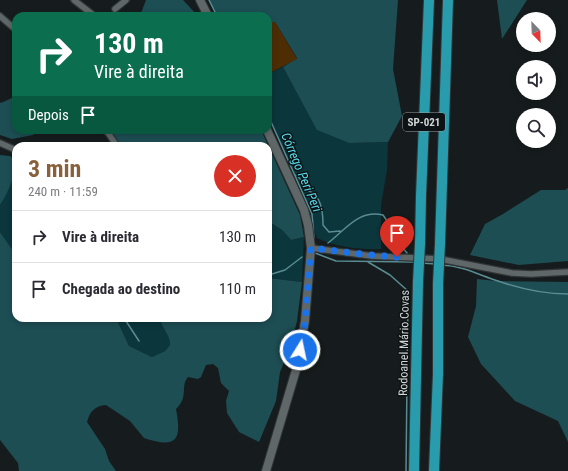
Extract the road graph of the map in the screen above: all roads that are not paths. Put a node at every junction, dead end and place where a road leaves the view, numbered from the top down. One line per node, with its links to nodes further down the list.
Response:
1 (74, 0): 7 (street)
2 (126, 0): 6 (street)
3 (200, 0): 8 (street)
4 (429, 0): 17 (highway, Rodoanel Mário Covas / SP-021, bridge)
5 (448, 0): 18 (highway, SP-021, bridge)
6 (115, 9)
7 (89, 12)
8 (206, 12)
9 (0, 16): 10 (street)
10 (12, 26)
11 (269, 134): 14 (street)
12 (0, 143): 13 (street)
13 (12, 148)
14 (311, 248): 15 (street); 16 (street)
15 (568, 272)
16 (266, 471)
17 (414, 471)
18 (434, 471)

